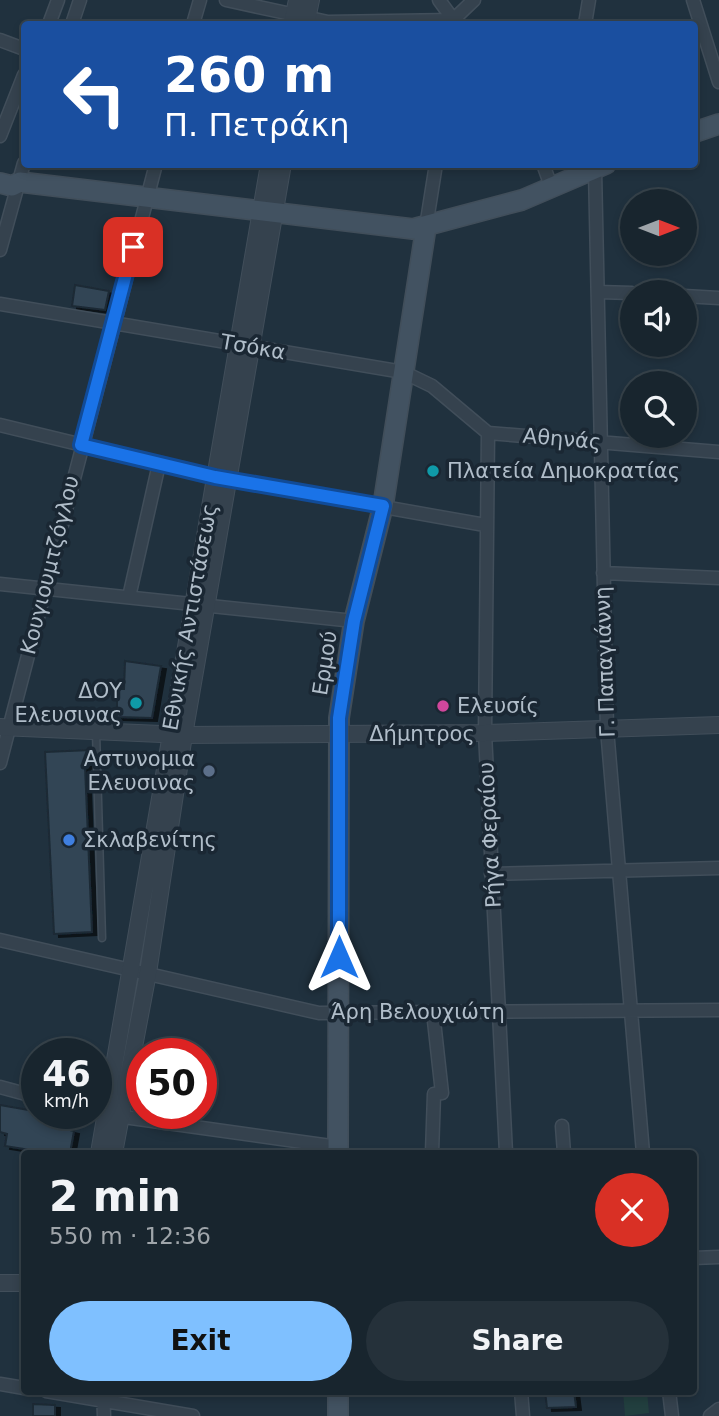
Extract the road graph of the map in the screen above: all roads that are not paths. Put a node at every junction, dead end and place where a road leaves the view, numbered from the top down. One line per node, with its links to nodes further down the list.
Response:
1 (58, 0): 11 (street)
2 (80, 0): 12 (street)
3 (200, 0): 13 (street)
4 (226, 0): 14 (street)
5 (297, 0): 14 (street)
6 (311, 0): 14 (street)
7 (439, 0): 15 (street)
8 (474, 0): 16 (street)
9 (589, 0): 17 (street)
10 (693, 0): 20 (street)
11 (50, 21)
12 (73, 21)
13 (194, 21)
14 (300, 21)
15 (454, 21)
16 (456, 21)
17 (586, 21)
18 (0, 40): 19 (street)
19 (21, 47)
20 (719, 82)
21 (21, 83): 24 (street)
22 (719, 124): 23 (main road)
23 (698, 131)
24 (0, 136)
25 (21, 167): 33 (street)
26 (155, 168): 35 (street, Κουγιουμτζόγλου)
27 (269, 168): 36 (street, Εθνικής Αντιστάσεως)
28 (282, 168): 36 (street, Εθνικής Αντιστάσεως)
29 (435, 168): 37 (street)
30 (544, 168): 34 (street)
31 (598, 168): 34 (main road)
32 (602, 168): 39 (street, Γ. Παπαγιάννη)
33 (10, 183): 35 (main road); 38 (street)
34 (552, 189): 37 (main road)
35 (146, 198): 36 (main road); 44 (street, Κουγιουμτζόγλου)
36 (267, 212): 37 (main road); 45 (street, Εθνικής Αντιστάσεως)
37 (426, 228): 46 (main road, Ερμού)
38 (0, 250)
39 (598, 292): 40 (street); 49 (street, Γ. Παπαγιάννη)
40 (620, 293)
41 (697, 297): 42 (street)
42 (719, 298)
43 (0, 303): 44 (street, Τσόκα)
44 (113, 322): 45 (street, Τσόκα); 50 (street, Κουγιουμτζόγλου)
45 (243, 345): 46 (street, Τσόκα); 53 (street, Εθνικής Αντιστάσεως)
46 (403, 372): 48 (street, Τσόκα); 54 (main road, Ερμού)
47 (0, 425): 50 (street)
48 (488, 433): 49 (street, Αθηνάς); 55 (street, Ρήγα Φεραίου)
49 (602, 443): 51 (street, Αθηνάς); 56 (street, Γ. Παπαγιάννη)
50 (81, 445): 52 (street); 59 (street, Κουγιουμτζόγλου)
51 (719, 452)
52 (159, 464): 53 (street); 60 (street)
53 (222, 478): 54 (street); 61 (street, Εθνικής Αντιστάσεως)
54 (383, 506): 55 (street); 62 (main road, Ερμού)
55 (485, 525): 67 (street, Ρήγα Φεραίου)
56 (603, 573): 57 (street); 65 (street, Γ. Παπαγιάννη)
57 (719, 578)
58 (0, 584): 59 (street)
59 (44, 588): 60 (street); 64 (street, Κουγιουμτζόγλου)
60 (129, 597): 61 (street)
61 (200, 603): 62 (street); 69 (street, Εθνικής Αντιστάσεως)
62 (354, 621): 68 (main road, Ερμού)
63 (719, 725): 65 (street, Δήμητρος)
64 (4, 727): 66 (street, Δήμητρος); 70 (street, Κουγιουμτζόγλου)
65 (607, 729): 67 (street, Δήμητρος); 72 (street, Γ. Παπαγιάννη)
66 (96, 730): 69 (street, Δήμητρος); 74 (lane)
67 (485, 733): 68 (street, Δήμητρος); 73 (street, Ρήγα Φεραίου)
68 (339, 734): 69 (street, Δήμητρος); 81 (main road, Ερμού)
69 (176, 735): 76 (street, Εθνικής Αντιστάσεως); 77 (street, Εθνικής Αντιστάσεως)
70 (0, 762)
71 (719, 868): 72 (street)
72 (618, 869): 73 (street); 78 (street, Γ. Παπαγιάννη)
73 (491, 874): 80 (street, Ρήγα Φεραίου)
74 (102, 938)
75 (0, 940): 76 (street, Άρη Βελουχιώτη)
76 (130, 970): 77 (street, Άρη Βελουχιώτη); 84 (street, Εθνικής Αντιστάσεως)
77 (148, 973): 81 (street, Άρη Βελουχιώτη); 86 (street, Εθνικής Αντιστάσεως)
78 (630, 1010): 79 (street, Άρη Βελουχιώτη); 80 (street, Άρη Βελουχιώτη); 97 (street, Γ. Παπαγιάννη)
79 (719, 1010)
80 (500, 1012): 82 (street, Άρη Βελουχιώτη); 95 (street, Ρήγα Φεραίου)
81 (339, 1013): 82 (street, Άρη Βελουχιώτη); 93 (main road, Ερμού)
82 (433, 1013): 94 (street)
83 (0, 1087): 85 (street)
84 (112, 1089)
85 (21, 1093)
86 (112, 1102)
87 (112, 1117): 93 (street)
88 (562, 1126): 96 (street)
89 (105, 1129): 91 (street, Εθνικής Αντιστάσεως)
90 (110, 1129): 92 (street, Εθνικής Αντιστάσεως)
91 (100, 1150)
92 (114, 1150)
93 (338, 1150)
94 (432, 1150)
95 (506, 1150)
96 (564, 1150)
97 (643, 1150)
98 (719, 1257): 99 (street)
99 (697, 1258)
100 (0, 1283): 101 (street)
101 (21, 1283)
102 (0, 1384): 103 (street)
103 (21, 1388)
104 (338, 1395): 111 (main road)
105 (521, 1395): 112 (street)
106 (669, 1395): 113 (street)
107 (104, 1396): 109 (street); 110 (street)
108 (719, 1409): 114 (street)
109 (104, 1416)
110 (193, 1416)
111 (338, 1416)
112 (523, 1416)
113 (672, 1416)
114 (710, 1416)

